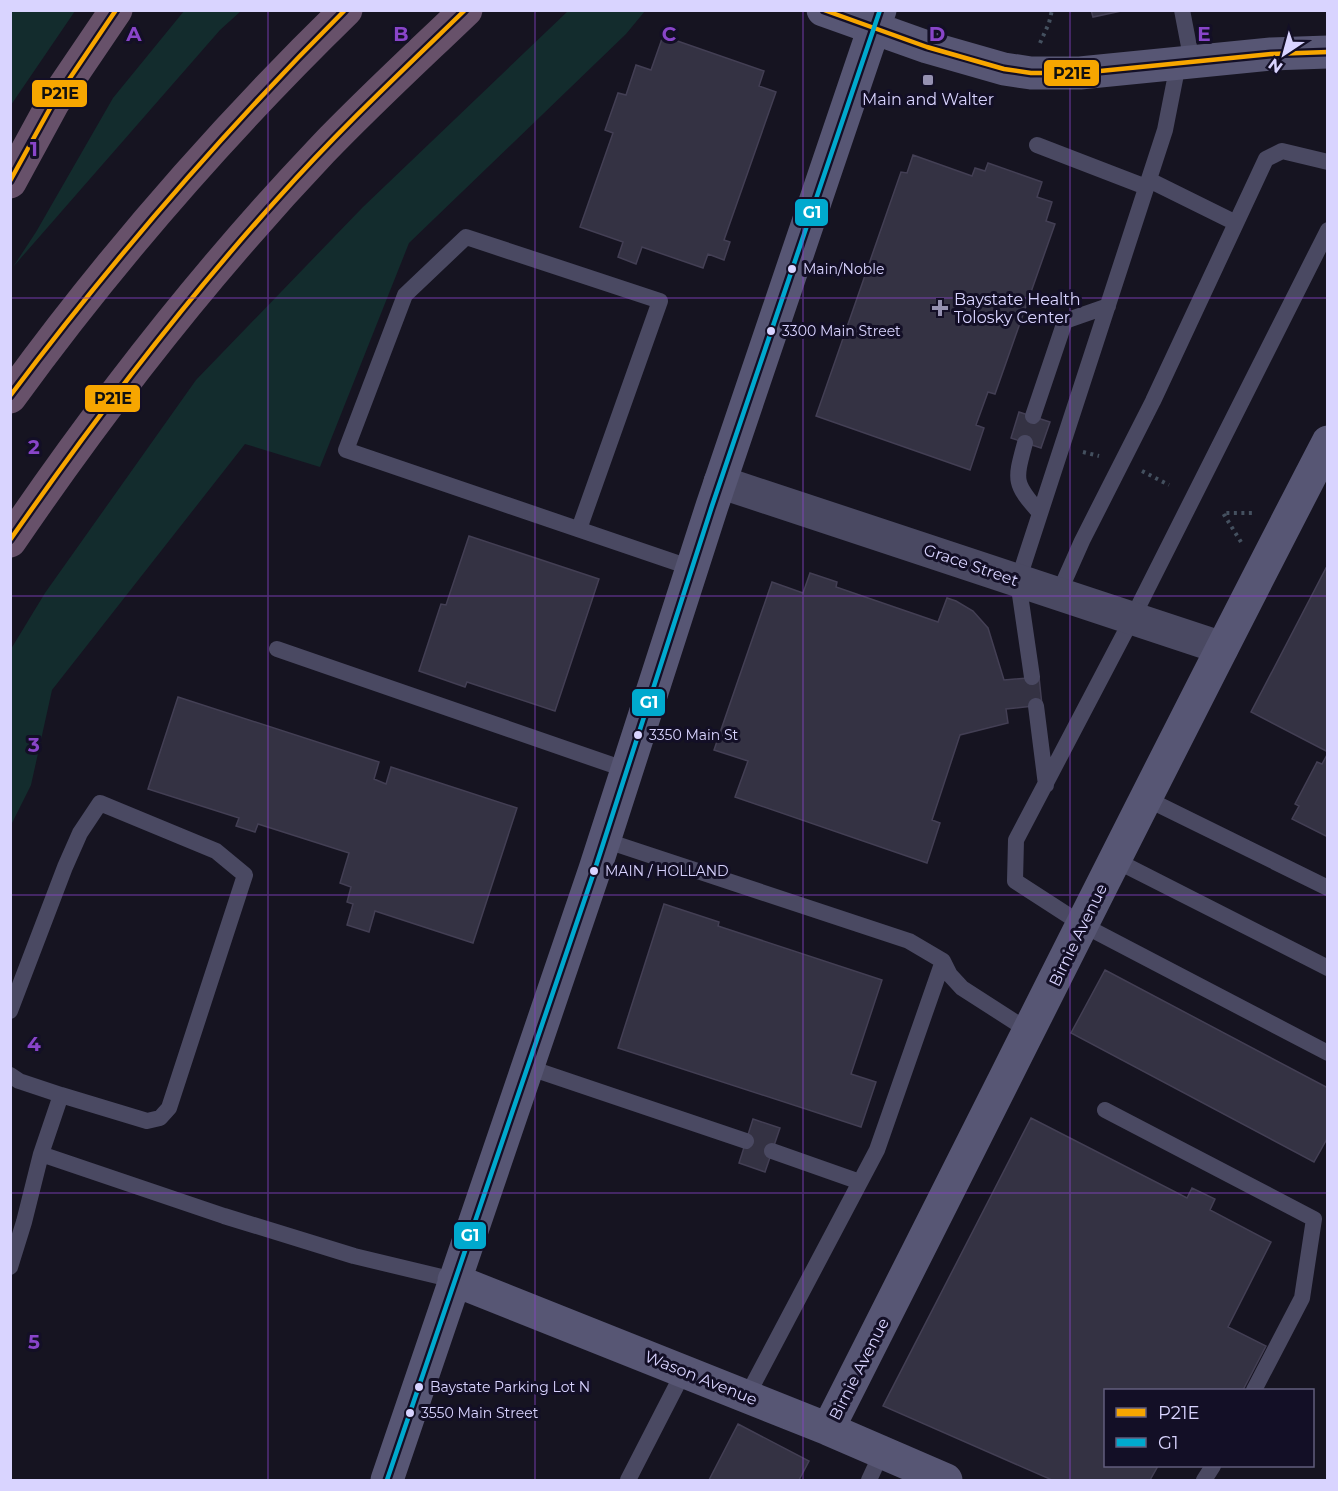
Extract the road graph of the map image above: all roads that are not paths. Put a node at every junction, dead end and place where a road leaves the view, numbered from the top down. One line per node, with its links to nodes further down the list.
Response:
1 (116, 10): 11 (highway)
2 (346, 10): 16 (highway)
3 (466, 10): 23 (highway)
4 (823, 10): 6 (main road)
5 (1182, 10): 8 (lane)
6 (877, 20): 8 (main road); 20 (main road)
7 (1328, 52): 8 (main road)
8 (1185, 63): 12 (lane)
9 (1037, 145): 12 (lane)
10 (1328, 162): 13 (lane)
11 (10, 183)
12 (1147, 183): 13 (lane); 15 (lane)
13 (1236, 223): 26 (lane)
14 (1328, 230): 27 (lane)
15 (1108, 306): 17 (lane); 21 (lane)
16 (10, 397)
17 (1033, 416)
18 (1328, 442): 28 (main road, Birnie Avenue)
19 (1025, 443): 21 (lane)
20 (720, 482): 24 (main road); 25 (street, Grace Street)
21 (1040, 513): 25 (lane)
22 (579, 529): 22 (lane); 24 (lane)
23 (10, 541)
24 (692, 568): 32 (main road)
25 (1018, 581): 26 (street, Grace Street); 30 (lane)
26 (1058, 595): 27 (street, Grace Street)
27 (1132, 619): 28 (street, Grace Street); 33 (lane)
28 (1222, 648): 34 (main road, Birnie Avenue)
29 (277, 649): 32 (lane)
30 (1032, 677)
31 (1036, 706): 33 (lane)
32 (627, 770): 35 (main road)
33 (1046, 785): 38 (lane)
34 (1145, 798): 36 (main road, Birnie Avenue); 37 (lane)
35 (604, 840): 39 (lane); 44 (main road)
36 (1115, 860): 38 (main road, Birnie Avenue); 40 (lane)
37 (1328, 888)
38 (1083, 925): 42 (main road, Birnie Avenue); 43 (lane)
39 (943, 961): 42 (lane); 51 (lane)
40 (1328, 968)
41 (10, 1011): 46 (lane)
42 (1029, 1031): 57 (main road, Birnie Avenue)
43 (1328, 1053)
44 (527, 1067): 48 (lane); 53 (main road)
45 (10, 1075): 46 (lane)
46 (61, 1095): 50 (lane)
47 (1105, 1110): 55 (lane)
48 (746, 1141)
49 (772, 1151): 51 (lane)
50 (41, 1154): 52 (lane); 53 (lane)
51 (860, 1182): 56 (lane)
52 (10, 1267)
53 (454, 1280): 54 (main road, Wason Avenue); 60 (main road)
54 (684, 1371): 56 (main road, Wason Avenue); 61 (lane)
55 (1255, 1389)
56 (747, 1396): 57 (main road, Wason Avenue)
57 (828, 1429): 58 (main road, Wason Avenue)
58 (876, 1466): 62 (main road, Wason Avenue)
59 (1212, 1467): 63 (lane)
60 (387, 1480)
61 (628, 1480)
62 (946, 1480)
63 (1204, 1480)

